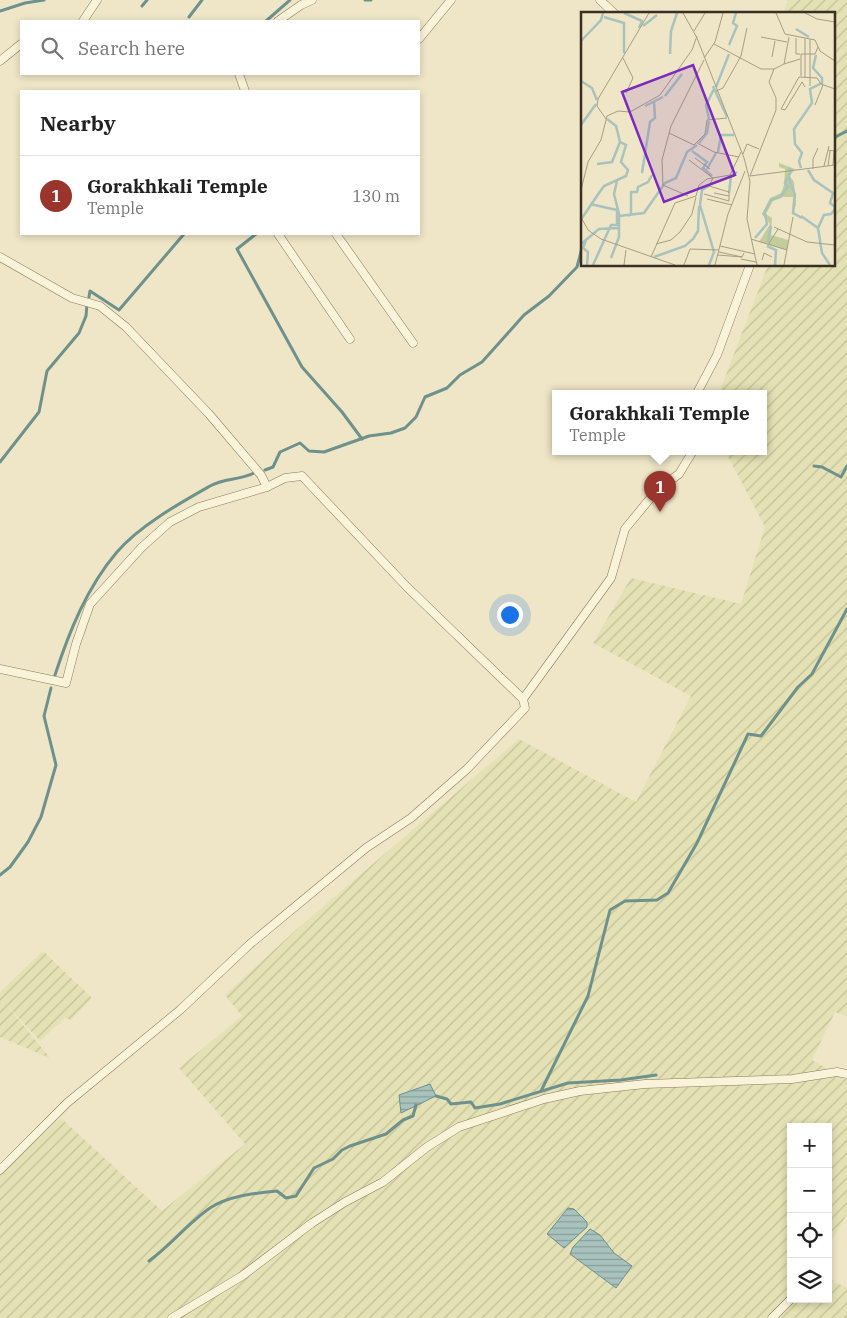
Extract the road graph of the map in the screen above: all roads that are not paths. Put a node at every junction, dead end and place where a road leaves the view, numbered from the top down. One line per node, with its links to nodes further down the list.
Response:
1 (97, 0): 6 (street)
2 (312, 0): 7 (street)
3 (451, 0): 8 (street)
4 (600, 0): 5 (street)
5 (613, 12)
6 (84, 20)
7 (279, 20)
8 (420, 38)
9 (20, 45): 10 (street)
10 (0, 60)
11 (240, 75): 12 (street)
12 (245, 90)
13 (279, 235): 17 (street)
14 (337, 235): 18 (street)
15 (0, 257): 21 (street)
16 (750, 266): 19 (street)
17 (350, 340)
18 (413, 343)
19 (699, 390)
20 (691, 455): 23 (street)
21 (267, 488): 22 (street); 23 (street)
22 (0, 669)
23 (523, 699): 25 (street)
24 (847, 1074): 27 (street)
25 (0, 1170)
26 (787, 1303): 28 (street)
27 (172, 1318)
28 (772, 1318)

